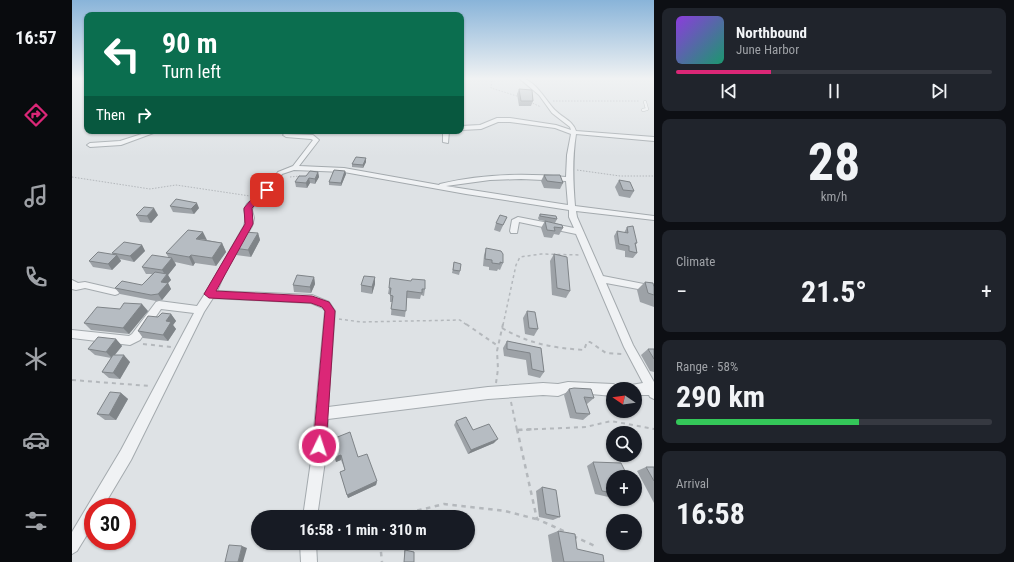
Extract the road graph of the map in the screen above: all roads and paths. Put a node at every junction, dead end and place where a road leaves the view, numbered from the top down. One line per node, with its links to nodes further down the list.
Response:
1 (537, 104): 5 (path)
2 (549, 104): 5 (street)
3 (646, 104): 4 (lane)
4 (643, 110)
5 (554, 112): 7 (street)
6 (464, 128): 7 (street)
7 (573, 132): 11 (street); 15 (street)
8 (147, 134): 13 (street)
9 (446, 134): 12 (street)
10 (286, 135): 14 (street)
11 (654, 140)
12 (446, 142)
13 (90, 145)
14 (294, 168): 19 (street); 20 (street)
15 (570, 170): 16 (path); 18 (street)
16 (654, 176)
17 (72, 177): 20 (path)
18 (569, 179): 19 (street); 21 (street)
19 (437, 186): 21 (street)
20 (258, 198): 30 (street)
21 (571, 208): 22 (street); 24 (street)
22 (654, 218)
23 (514, 231): 24 (street)
24 (580, 232): 25 (street)
25 (592, 260): 26 (street); 33 (path)
26 (600, 279): 28 (street); 38 (street)
27 (73, 287): 29 (street)
28 (654, 289)
29 (116, 292)
30 (209, 294): 31 (street); 32 (street)
31 (200, 310): 35 (street); 37 (street)
32 (329, 318): 36 (path); 45 (street)
33 (502, 328): 36 (path); 38 (path)
34 (72, 334): 35 (street)
35 (130, 341): 37 (path)
36 (498, 346): 44 (path)
37 (177, 354): 40 (street)
38 (633, 355): 43 (street)
39 (73, 380): 40 (path)
40 (160, 387): 48 (street)
41 (606, 390): 44 (street)
42 (642, 390): 43 (street)
43 (653, 391)
44 (499, 392): 45 (street); 47 (path)
45 (322, 414): 49 (street)
46 (654, 429): 47 (path)
47 (518, 430): 51 (path)
48 (100, 498)
49 (311, 510)
50 (420, 510): 51 (path)
51 (537, 519): 54 (path)
52 (84, 525): 53 (street)
53 (72, 546)
54 (595, 546)
55 (308, 550): 57 (street)
56 (381, 550): 58 (path)
57 (309, 562)
58 (382, 562)

